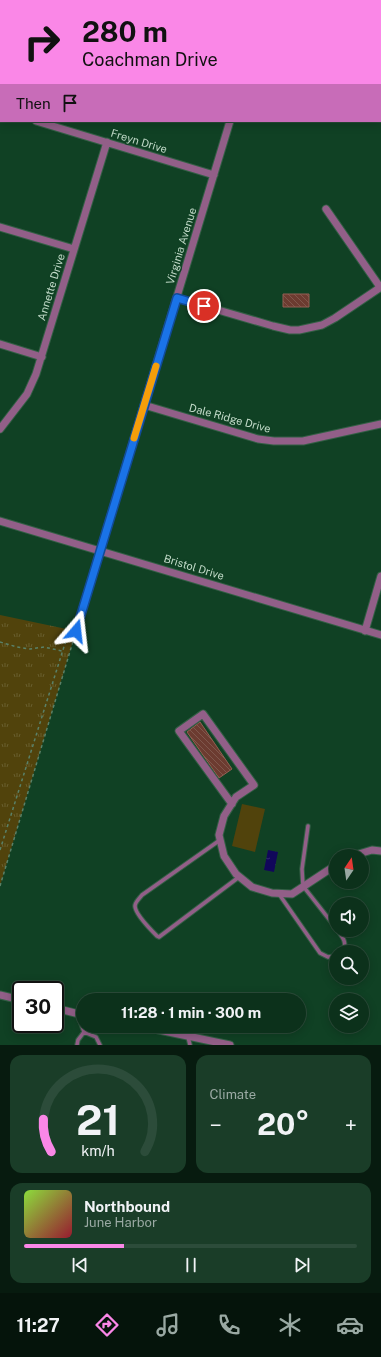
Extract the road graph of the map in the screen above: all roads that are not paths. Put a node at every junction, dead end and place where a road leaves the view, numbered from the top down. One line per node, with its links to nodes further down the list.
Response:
1 (39, 122): 3 (street, Freyn Drive)
2 (230, 122): 4 (street, Virginia Avenue)
3 (106, 142): 4 (street, Freyn Drive); 7 (street, Annette Drive)
4 (214, 175): 9 (street, Virginia Avenue)
5 (326, 208): 8 (street)
6 (0, 227): 7 (street)
7 (74, 249): 11 (street, Annette Drive)
8 (380, 287): 9 (street)
9 (177, 298): 12 (street, Virginia Avenue)
10 (0, 344): 11 (street)
11 (42, 357): 14 (street, Annette Drive)
12 (144, 405): 13 (street, Dale Ridge Drive); 16 (street, Virginia Avenue)
13 (381, 424)
14 (0, 429)
15 (0, 521): 16 (street, Bristol Drive)
16 (101, 551): 18 (street, Virginia Avenue); 19 (street, Bristol Drive)
17 (381, 576): 19 (street)
18 (73, 631)
19 (365, 631): 20 (street, Bristol Drive)
20 (381, 635)
21 (232, 804): 21 (street); 23 (street)
22 (308, 826): 28 (lane)
23 (220, 840): 27 (street); 27 (lane)
24 (369, 851): 25 (street)
25 (381, 851)
26 (329, 869): 28 (street)
27 (240, 877): 29 (street)
28 (303, 886): 29 (street); 30 (lane)
29 (279, 894): 31 (lane)
30 (329, 919)
31 (329, 957)
32 (0, 996): 33 (street)
33 (12, 998)
34 (64, 1010): 35 (street)
35 (76, 1013)
36 (83, 1033): 40 (lane)
37 (86, 1033): 41 (lane)
38 (174, 1033): 39 (street)
39 (188, 1036): 42 (lane); 43 (street)
40 (77, 1045)
41 (100, 1045)
42 (190, 1045)
43 (230, 1045)

